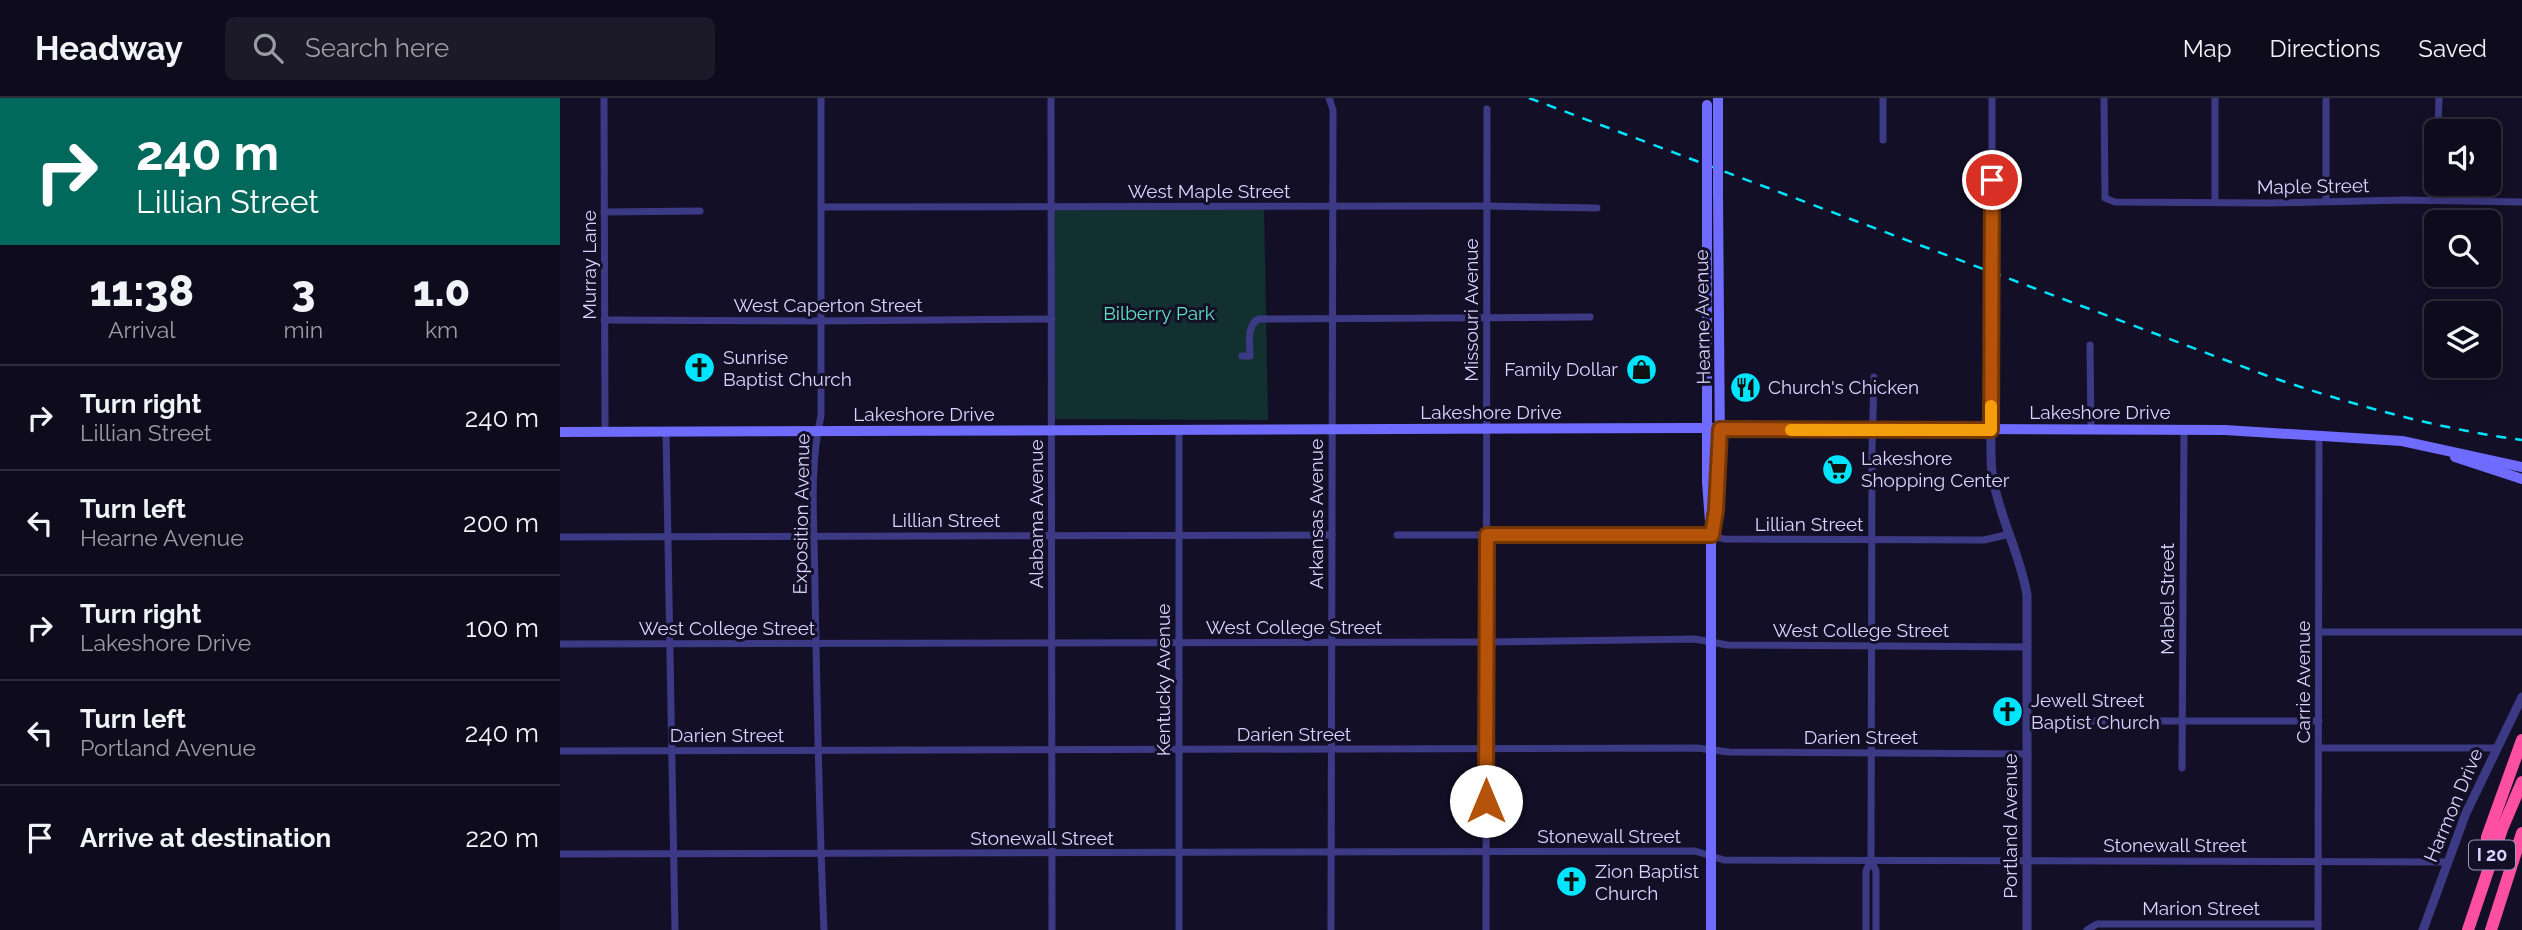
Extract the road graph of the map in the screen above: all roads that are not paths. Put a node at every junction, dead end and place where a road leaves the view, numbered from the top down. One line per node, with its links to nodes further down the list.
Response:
1 (604, 98): 27 (street, Murray Lane)
2 (821, 98): 23 (street, Exposition Avenue)
3 (1051, 98): 24 (street, Alabama Avenue)
4 (1329, 98): 22 (street, Arkansas Avenue)
5 (1882, 98): 15 (street)
6 (1992, 98): 47 (street, Portland Avenue, bridge)
7 (2104, 98): 19 (street, Maple Street)
8 (2215, 98): 19 (street)
9 (2326, 98): 18 (street)
10 (2439, 98): 14 (street)
11 (1707, 101): 34 (main road, Hearne Avenue, bridge)
12 (1718, 103): 35 (main road, Hearne Avenue, bridge)
13 (1488, 109): 21 (street, Missouri Avenue)
14 (2438, 119)
15 (1882, 140)
16 (2435, 196): 17 (street)
17 (2435, 200): 18 (street, Maple Street); 20 (street, Maple Street)
18 (2326, 201): 19 (street, Maple Street)
19 (2215, 202)
20 (2522, 202)
21 (1487, 205): 22 (street, West Maple Street); 25 (street, West Maple Street); 29 (street, Missouri Avenue)
22 (1332, 206): 24 (street, West Maple Street); 31 (street, Arkansas Avenue)
23 (821, 207): 24 (street, West Maple Street); 33 (street, Exposition Avenue)
24 (1052, 207): 30 (street, Alabama Avenue)
25 (1597, 208)
26 (700, 211): 27 (street)
27 (604, 212): 32 (street, Murray Lane)
28 (1590, 317): 29 (street)
29 (1487, 318): 31 (street); 46 (street, Missouri Avenue)
30 (1052, 319): 33 (street, West Caperton Street); 48 (street, Alabama Avenue)
31 (1332, 319): 37 (street); 45 (street, Arkansas Avenue)
32 (604, 320): 33 (street, West Caperton Street); 50 (street, Murray Lane)
33 (821, 321): 52 (street, Exposition Avenue)
34 (1706, 324): 35 (main road); 39 (main road, Hearne Avenue)
35 (1720, 324): 40 (main road, Hearne Avenue)
36 (2090, 345): 42 (street)
37 (1242, 356)
38 (1874, 377): 41 (street)
39 (1707, 429): 40 (main road, Lakeshore Drive); 46 (main road, Lakeshore Drive); 61 (main road, Hearne Avenue)
40 (1720, 429): 41 (main road, Lakeshore Drive); 61 (main road, Hearne Avenue)
41 (1873, 429): 47 (main road, Lakeshore Drive); 67 (street)
42 (2091, 429): 43 (main road, Lakeshore Drive); 47 (main road, Lakeshore Drive)
43 (2184, 429): 53 (main road, Lakeshore Drive); 82 (street, Mabel Street)
44 (1179, 430): 45 (main road, Lakeshore Drive); 48 (main road, Lakeshore Drive); 64 (street, Kentucky Avenue)
45 (1332, 430): 46 (main road, Lakeshore Drive); 58 (street, Arkansas Avenue)
46 (1487, 430): 60 (street, Missouri Avenue)
47 (1991, 430): 57 (street, Portland Avenue)
48 (1052, 431): 52 (main road, Lakeshore Drive); 63 (street, Alabama Avenue)
49 (560, 432): 50 (main road, Lakeshore Drive)
50 (605, 432): 51 (main road, Lakeshore Drive)
51 (666, 432): 52 (main road, Lakeshore Drive); 66 (street)
52 (817, 432): 62 (street, Exposition Avenue)
53 (2319, 435): 54 (main road, Lakeshore Drive); 68 (street, Carrie Avenue)
54 (2421, 445): 55 (main road, Lakeshore Drive); 56 (main road, Lakeshore Drive)
55 (2522, 467)
56 (2522, 479)
57 (2010, 534): 67 (street, Lillian Street); 79 (street, Portland Avenue)
58 (1332, 535): 64 (street, Lillian Street); 70 (street, Arkansas Avenue)
59 (1397, 535): 60 (street, Lillian Street)
60 (1487, 535): 61 (street, Lillian Street); 71 (street, Missouri Avenue)
61 (1712, 535): 67 (street, Lillian Street); 72 (main road, Hearne Avenue)
62 (815, 536): 63 (street, Lillian Street); 66 (street, Lillian Street); 74 (street, Exposition Avenue)
63 (1052, 536): 64 (street, Lillian Street); 75 (street, Alabama Avenue)
64 (1179, 536): 76 (street, Kentucky Avenue)
65 (560, 537): 66 (street, Lillian Street)
66 (667, 537): 73 (street)
67 (1872, 540): 78 (street)
68 (2319, 632): 69 (street); 83 (street, Carrie Avenue)
69 (2522, 632)
70 (1332, 642): 71 (street, West College Street); 76 (street, West College Street); 92 (street, Arkansas Avenue)
71 (1487, 642): 72 (street, West College Street); 87 (street, Missouri Avenue)
72 (1712, 642): 78 (street, West College Street); 93 (main road, Hearne Avenue)
73 (669, 643): 74 (street, West College Street); 77 (street, West College Street); 88 (street)
74 (816, 643): 75 (street, West College Street); 89 (street, Exposition Avenue)
75 (1052, 643): 76 (street, West College Street); 90 (street, Alabama Avenue)
76 (1179, 643): 91 (street, Kentucky Avenue)
77 (560, 644)
78 (1871, 646): 79 (street, West College Street); 95 (street)
79 (2028, 647): 81 (street, Portland Avenue)
80 (2522, 697): 86 (street, Harmon Drive)
81 (2028, 721): 82 (street); 96 (street, Portland Avenue)
82 (2183, 721): 83 (street); 97 (street, Mabel Street)
83 (2319, 721): 85 (street, Carrie Avenue)
84 (2522, 740): 112 (highway)
85 (2319, 748): 86 (street); 110 (street, Carrie Avenue)
86 (2496, 748): 111 (street, Harmon Drive)
87 (1486, 749): 92 (street, Darien Street); 93 (street, Darien Street); 100 (street, Missouri Avenue)
88 (672, 750): 89 (street, Darien Street); 94 (street, Darien Street); 105 (street)
89 (819, 750): 90 (street, Darien Street); 106 (street, Exposition Avenue)
90 (1051, 750): 91 (street, Darien Street); 101 (street, Alabama Avenue)
91 (1179, 750): 92 (street, Darien Street); 102 (street, Kentucky Avenue)
92 (1332, 750): 103 (street, Arkansas Avenue)
93 (1711, 750): 95 (street, Darien Street); 107 (main road, Hearne Avenue)
94 (560, 751)
95 (1871, 753): 96 (street, Darien Street); 108 (street)
96 (2028, 754): 109 (street, Portland Avenue)
97 (2182, 768)
98 (2522, 782): 112 (highway, I 20)
99 (2520, 840): 127 (highway, I 20)
100 (1486, 852): 103 (street, Stonewall Street); 107 (street, Stonewall Street); 119 (street, Missouri Avenue)
101 (1052, 853): 102 (street, Stonewall Street); 106 (street, Stonewall Street); 116 (street, Alabama Avenue)
102 (1179, 853): 103 (street, Stonewall Street); 117 (street, Kentucky Avenue)
103 (1332, 853): 118 (street, Arkansas Avenue)
104 (560, 854): 105 (street, Stonewall Street)
105 (674, 854): 106 (street, Stonewall Street); 114 (street)
106 (822, 854): 115 (street, Exposition Avenue)
107 (1711, 856): 108 (street, Stonewall Street); 120 (main road, Hearne Avenue)
108 (1871, 860): 109 (street, Stonewall Street); 121 (street); 122 (street)
109 (2027, 860): 110 (street, Stonewall Street); 123 (street, Portland Avenue)
110 (2318, 861): 111 (street, Stonewall Street); 113 (street, Carrie Avenue)
111 (2447, 862): 125 (street, Harmon Drive)
112 (2485, 874): 126 (highway, I 20)
113 (2318, 927): 124 (street, Marion Street)
114 (676, 930)
115 (824, 930)
116 (1052, 930)
117 (1179, 930)
118 (1331, 930)
119 (1486, 930)
120 (1711, 930)
121 (1866, 930)
122 (1876, 930)
123 (2027, 930)
124 (2087, 930)
125 (2423, 930)
126 (2468, 930)
127 (2491, 930)

